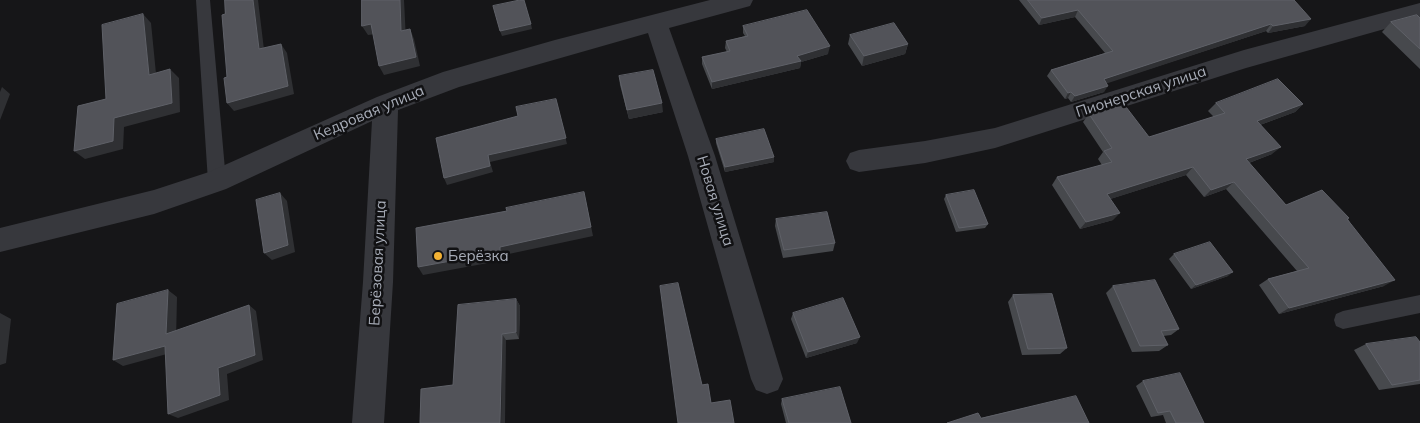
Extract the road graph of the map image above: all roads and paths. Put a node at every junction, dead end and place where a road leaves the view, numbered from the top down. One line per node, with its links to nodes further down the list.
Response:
1 (203, 0): 7 (lane)
2 (731, 1): 4 (street, Кедровая улица)
3 (1419, 12): 6 (street, Пионерская улица)
4 (656, 24): 5 (street, Кедровая улица); 11 (street, Новая улица)
5 (386, 104): 7 (street, Кедровая улица); 12 (street, Берёзовая улица)
6 (859, 161)
7 (217, 181): 8 (street, Кедровая улица)
8 (0, 240)
9 (1420, 304): 10 (lane)
10 (1343, 320)
11 (766, 379)
12 (368, 423)

